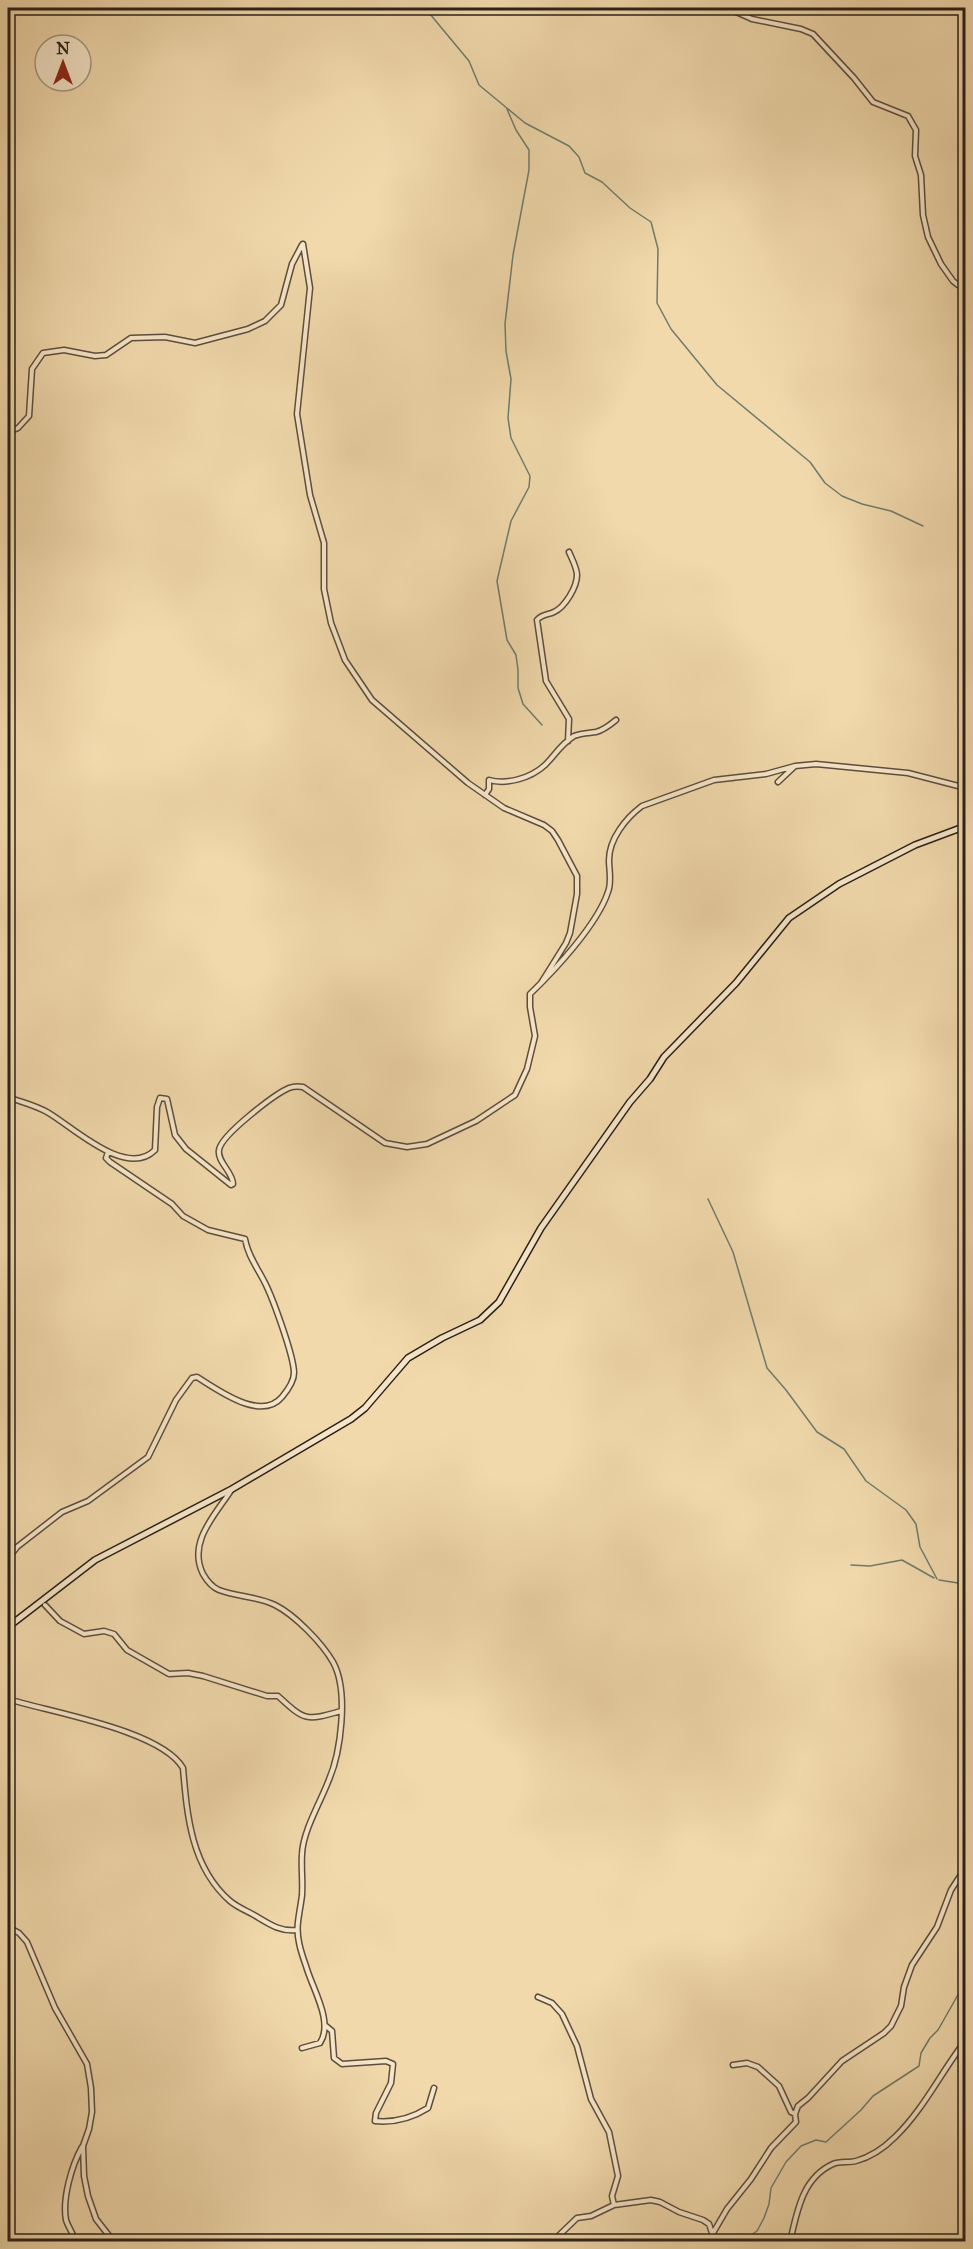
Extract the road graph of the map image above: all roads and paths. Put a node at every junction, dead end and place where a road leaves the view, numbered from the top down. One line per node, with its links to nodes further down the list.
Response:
1 (733, 8): 2 (street)
2 (966, 283)
3 (8, 432): 10 (street)
4 (569, 552): 6 (street)
5 (616, 720): 6 (street)
6 (568, 741): 10 (street)
7 (795, 766): 8 (street); 9 (street); 12 (street)
8 (778, 782)
9 (966, 788)
10 (485, 795): 12 (street)
11 (966, 826): 15 (street)
12 (539, 986): 14 (street)
13 (8, 1097): 14 (street)
14 (108, 1152): 16 (street)
15 (232, 1489): 18 (street); 20 (street)
16 (8, 1559)
17 (45, 1605): 20 (street)
18 (8, 1627)
19 (8, 1699): 23 (street)
20 (341, 1712): 23 (street)
21 (966, 1867): 30 (street)
22 (8, 1927): 31 (street)
23 (297, 1930): 25 (street)
24 (538, 1996): 32 (street)
25 (326, 2025): 27 (street); 29 (street)
26 (966, 2040): 38 (street)
27 (302, 2048)
28 (733, 2065): 30 (street)
29 (434, 2088)
30 (795, 2114): 33 (street)
31 (82, 2146): 34 (street); 35 (street)
32 (615, 2205): 33 (street); 36 (street)
33 (713, 2233): 37 (street)
34 (75, 2241)
35 (114, 2241)
36 (552, 2241)
37 (716, 2241)
38 (790, 2241)

